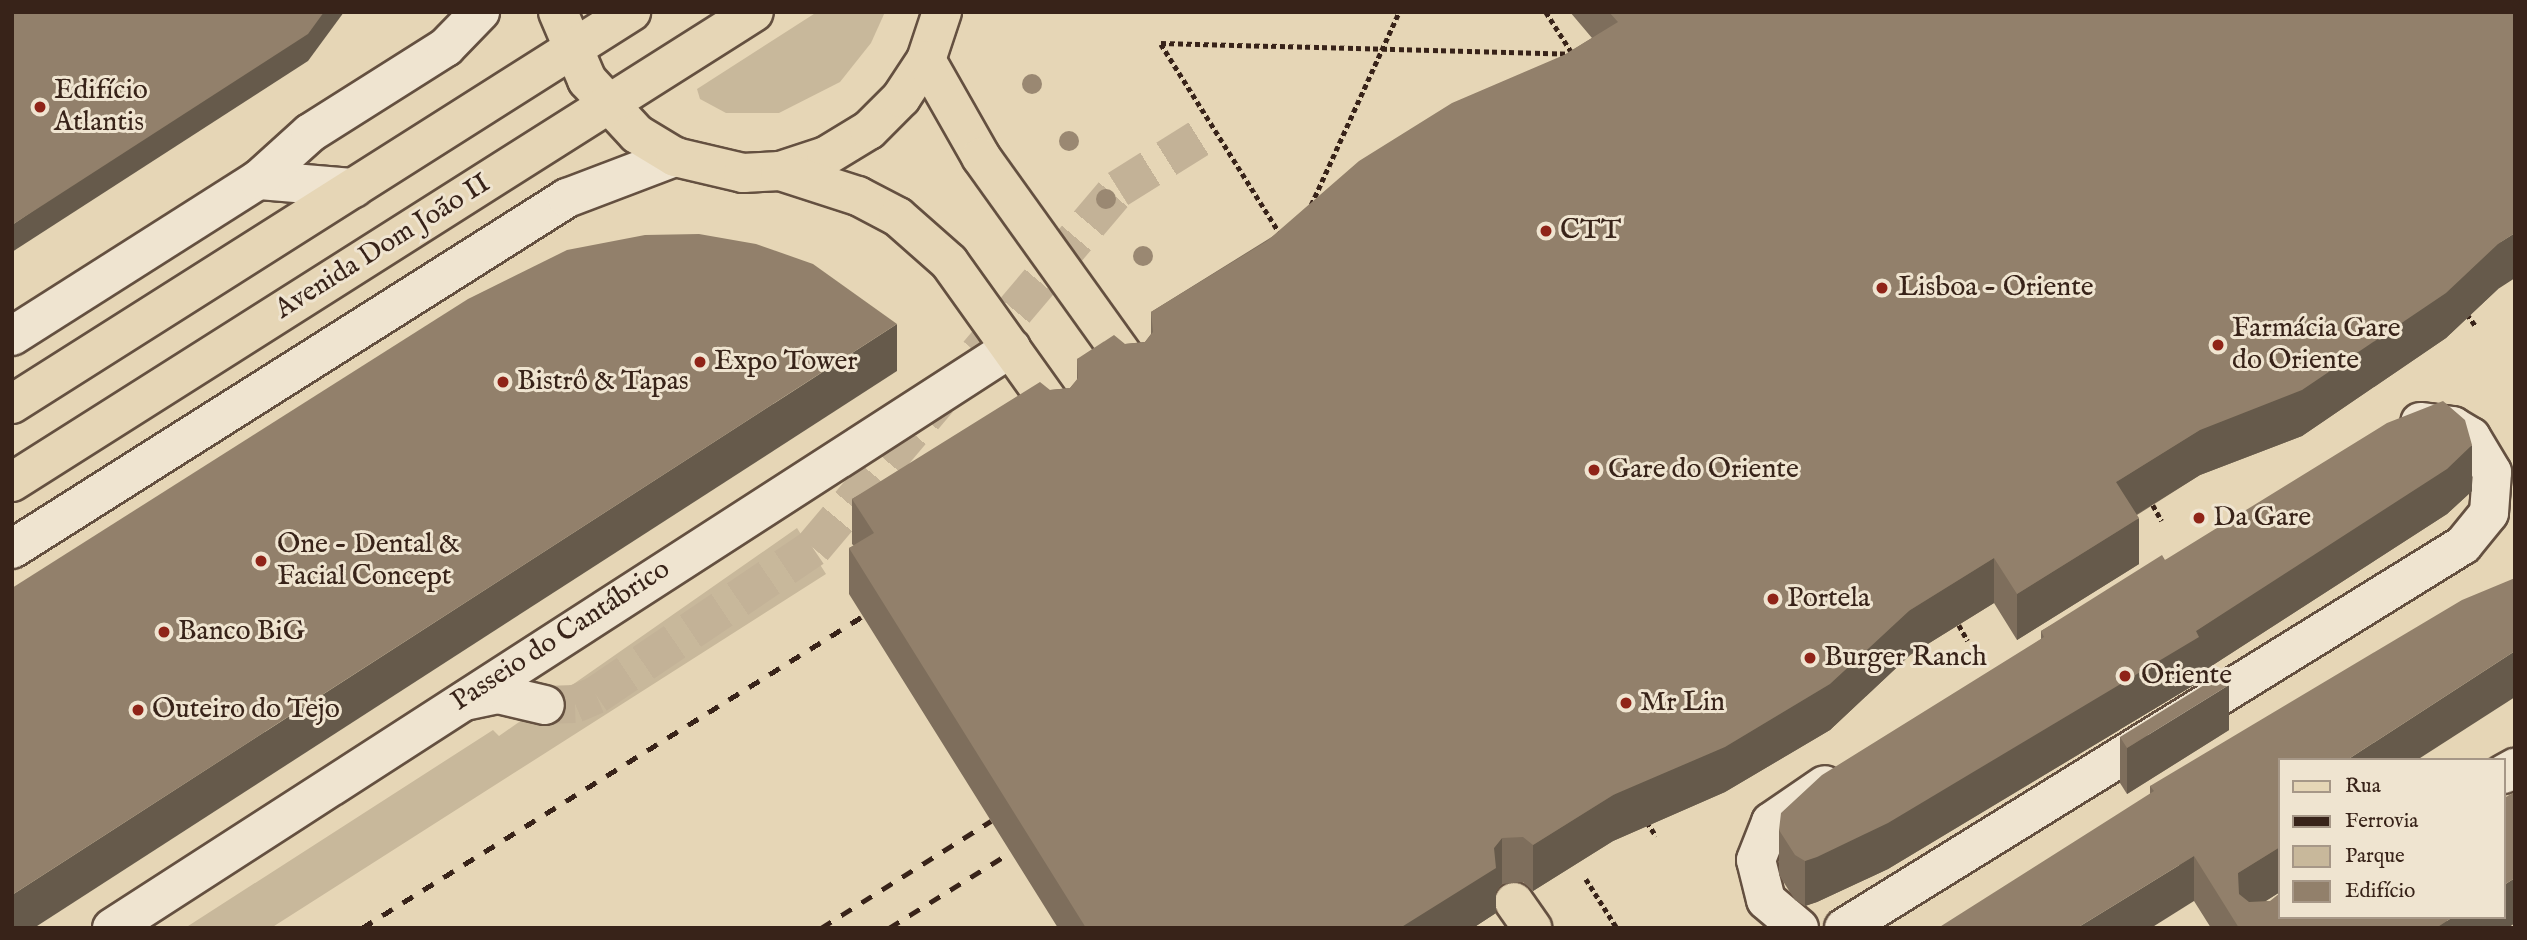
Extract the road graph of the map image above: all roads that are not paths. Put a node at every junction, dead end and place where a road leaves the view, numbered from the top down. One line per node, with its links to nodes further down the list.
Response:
1 (480, 12): 10 (street)
2 (558, 12): 6 (main road)
3 (631, 12): 6 (main road)
4 (754, 12): 7 (main road, Avenida Dom João II)
5 (940, 28): 9 (main road); 14 (main road)
6 (571, 50): 7 (main road); 11 (main road)
7 (608, 104): 8 (main road); 19 (main road, Avenida Dom João II)
8 (675, 158): 9 (main road); 20 (street, Avenida Dom João II)
9 (780, 171): 13 (main road)
10 (258, 180): 11 (street); 12 (street)
11 (354, 188): 15 (main road)
12 (12, 336)
13 (1011, 348): 16 (main road); 21 (street, Passeio do Cantábrico)
14 (1133, 369)
15 (12, 404)
16 (1058, 415)
17 (2381, 438): 18 (street)
18 (2501, 458): 26 (street)
19 (12, 482)
20 (12, 549)
21 (458, 704): 22 (street); 25 (street, Passeio do Cantábrico)
22 (545, 705)
23 (1857, 765): 24 (street)
24 (1775, 921)
25 (112, 928)
26 (1844, 928)

